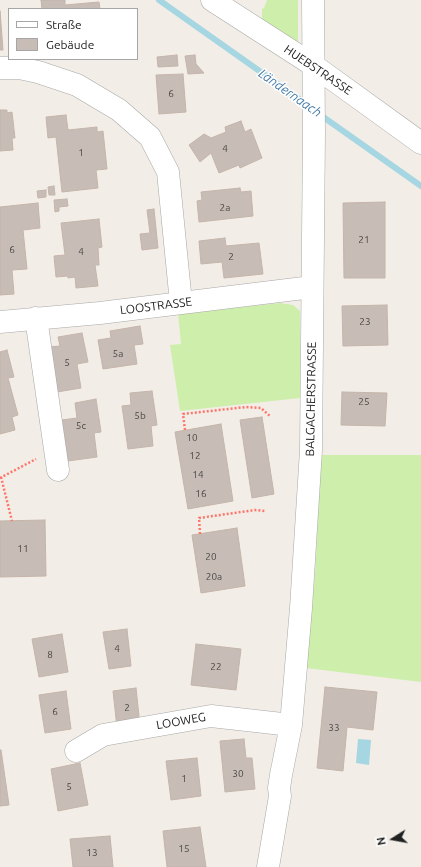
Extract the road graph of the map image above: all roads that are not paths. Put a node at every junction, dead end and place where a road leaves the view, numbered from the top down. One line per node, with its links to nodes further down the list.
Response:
1 (212, 0): 4 (street, HUEBSTRASSE)
2 (314, 0): 4 (street, BALGACHERSTRASSE)
3 (0, 68): 7 (street)
4 (313, 74): 5 (street, HUEBSTRASSE); 6 (street, BALGACHERSTRASSE)
5 (421, 143)
6 (312, 287): 7 (street, LOOSTRASSE); 11 (street, BALGACHERSTRASSE)
7 (181, 303): 8 (street, LOOSTRASSE)
8 (36, 318): 9 (street, LOOSTRASSE); 10 (street)
9 (0, 322)
10 (56, 460)
11 (290, 725): 12 (street, LOOWEG); 13 (street, BALGACHERSTRASSE)
12 (76, 751)
13 (268, 867)

